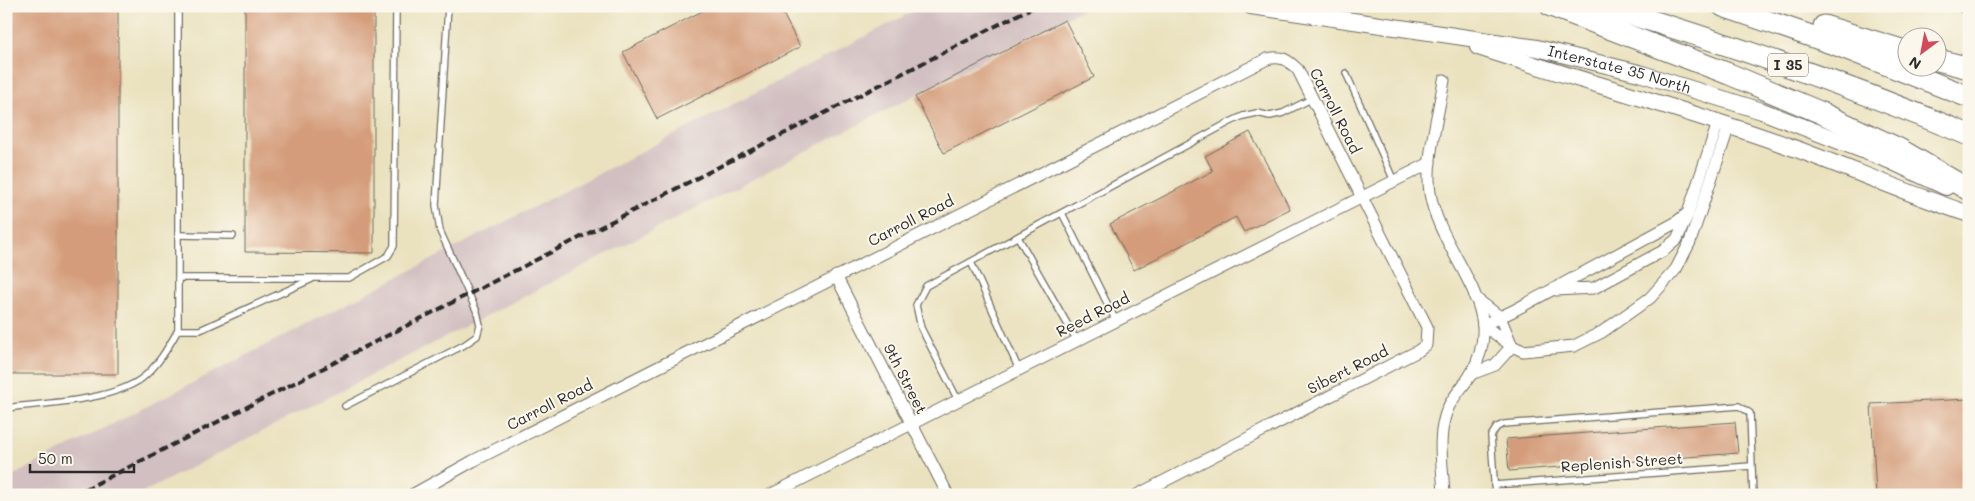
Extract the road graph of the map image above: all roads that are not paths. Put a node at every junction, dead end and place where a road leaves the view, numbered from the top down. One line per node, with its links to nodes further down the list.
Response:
1 (178, 6): 28 (lane)
2 (396, 6): 34 (lane)
3 (448, 6): 46 (lane)
4 (1251, 6): 9 (main road, Interstate 35 North)
5 (1551, 6): 22 (highway)
6 (1603, 6): 19 (highway, I 35)
7 (1723, 6): 16 (highway, I 35)
8 (1767, 6): 11 (highway)
9 (1277, 9): 10 (main road, Interstate 35 North)
10 (1428, 31): 18 (main road); 24 (main road, Interstate 35 North)
11 (1898, 49)
12 (1948, 63): 13 (highway)
13 (1969, 68)
14 (1346, 73): 21 (lane)
15 (1444, 80): 20 (street)
16 (1969, 97)
17 (1312, 98): 23 (street, Carroll Road); 25 (lane); 32 (street, Carroll Road)
18 (1723, 124): 26 (street); 27 (main road); 42 (street)
19 (1969, 135)
20 (1430, 163): 21 (street, Reed Road); 36 (street)
21 (1394, 181): 23 (street, Reed Road)
22 (1969, 190)
23 (1362, 197): 38 (street, Reed Road); 54 (street, Sibert Road)
24 (1969, 197)
25 (1062, 213): 30 (lane); 38 (lane)
26 (1688, 213): 35 (street); 35 (street)
27 (1969, 214)
28 (178, 235): 29 (lane); 33 (lane)
29 (233, 236)
30 (1018, 236): 31 (lane); 41 (lane)
31 (971, 262): 43 (lane); 45 (lane)
32 (836, 276): 48 (street, 9th Street); 51 (street, Carroll Road)
33 (178, 278): 34 (lane); 40 (lane)
34 (314, 278): 40 (lane)
35 (1552, 290): 37 (street)
36 (1475, 298): 37 (street); 39 (street)
37 (1500, 317): 39 (street); 42 (street)
38 (1116, 321): 41 (street, Reed Road)
39 (1483, 326): 42 (street); 44 (street)
40 (178, 330): 47 (lane)
41 (1077, 341): 43 (street, Reed Road)
42 (1512, 346): 44 (street)
43 (1019, 370): 45 (street, Reed Road)
44 (1471, 374): 55 (street)
45 (958, 400): 48 (street, Reed Road)
46 (345, 406)
47 (6, 408)
48 (911, 424): 52 (street, Reed Road); 53 (street, 9th Street)
49 (1751, 466): 50 (lane, Replenish Street); 50 (lane); 57 (lane)
50 (1494, 485): 56 (lane)
51 (412, 495)
52 (770, 495)
53 (948, 495)
54 (1137, 495)
55 (1444, 495)
56 (1494, 495)
57 (1753, 495)

